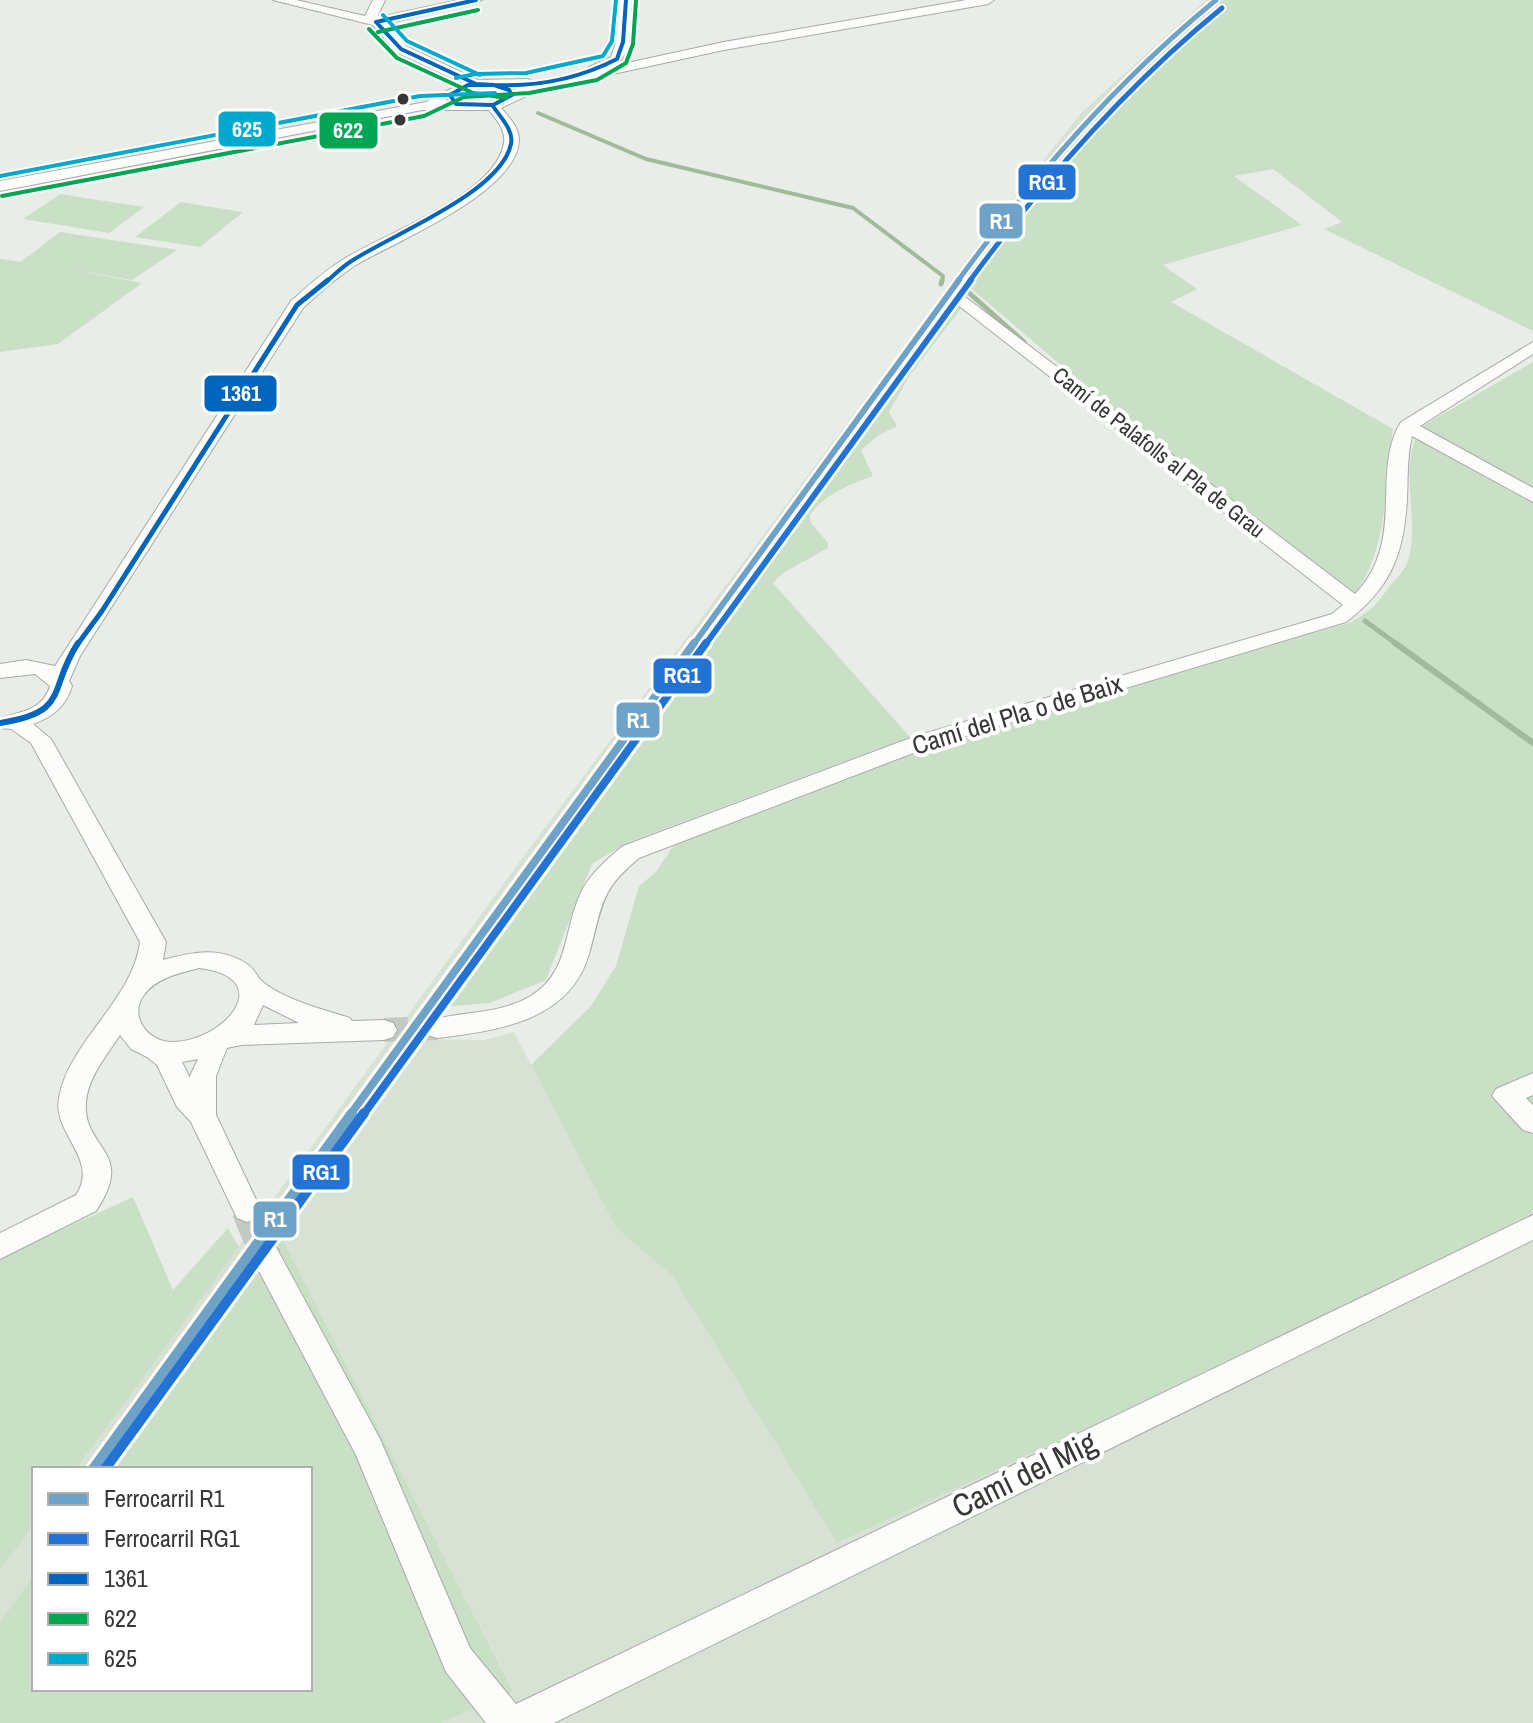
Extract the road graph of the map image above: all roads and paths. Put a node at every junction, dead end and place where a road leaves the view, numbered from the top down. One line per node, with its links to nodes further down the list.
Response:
1 (379, 0): 6 (street)
2 (476, 0): 6 (street)
3 (626, 0): 8 (street)
4 (988, 0): 7 (street)
5 (290, 1): 6 (street)
6 (376, 22): 11 (street)
7 (707, 50): 8 (street); 9 (street)
8 (630, 53): 9 (street); 10 (street); 10 (street)
9 (686, 57): 10 (street)
10 (591, 73): 12 (street)
11 (460, 89): 12 (street); 13 (street); 14 (street)
12 (507, 90): 13 (street)
13 (493, 106): 20 (street)
14 (0, 186)
15 (960, 298): 19 (street, Camí de Palafolls al Pla de Grau)
16 (1533, 347): 17 (street)
17 (1407, 426): 18 (street); 19 (street, Camí del Pla o de Baix)
18 (1533, 496)
19 (1357, 606): 30 (street, Camí del Pla o de Baix)
20 (70, 656): 21 (street); 22 (street)
21 (12, 667): 22 (street)
22 (59, 680): 23 (street)
23 (42, 712): 24 (street); 25 (street)
24 (8, 723): 25 (street)
25 (40, 739): 26 (street)
26 (153, 942): 27 (street); 29 (street)
27 (199, 959): 28 (street); 29 (street)
28 (252, 988): 31 (street); 31 (street)
29 (130, 996): 32 (street); 33 (street)
30 (437, 1028)
31 (216, 1042): 32 (street); 35 (street)
32 (151, 1048): 33 (street); 35 (street)
33 (91, 1062): 39 (street)
34 (1533, 1083): 36 (street)
35 (202, 1115): 37 (street)
36 (1533, 1122)
37 (247, 1210)
38 (1533, 1227): 42 (street, Camí del Mig)
39 (0, 1247)
40 (266, 1256): 41 (street)
41 (509, 1723)
42 (516, 1723)

